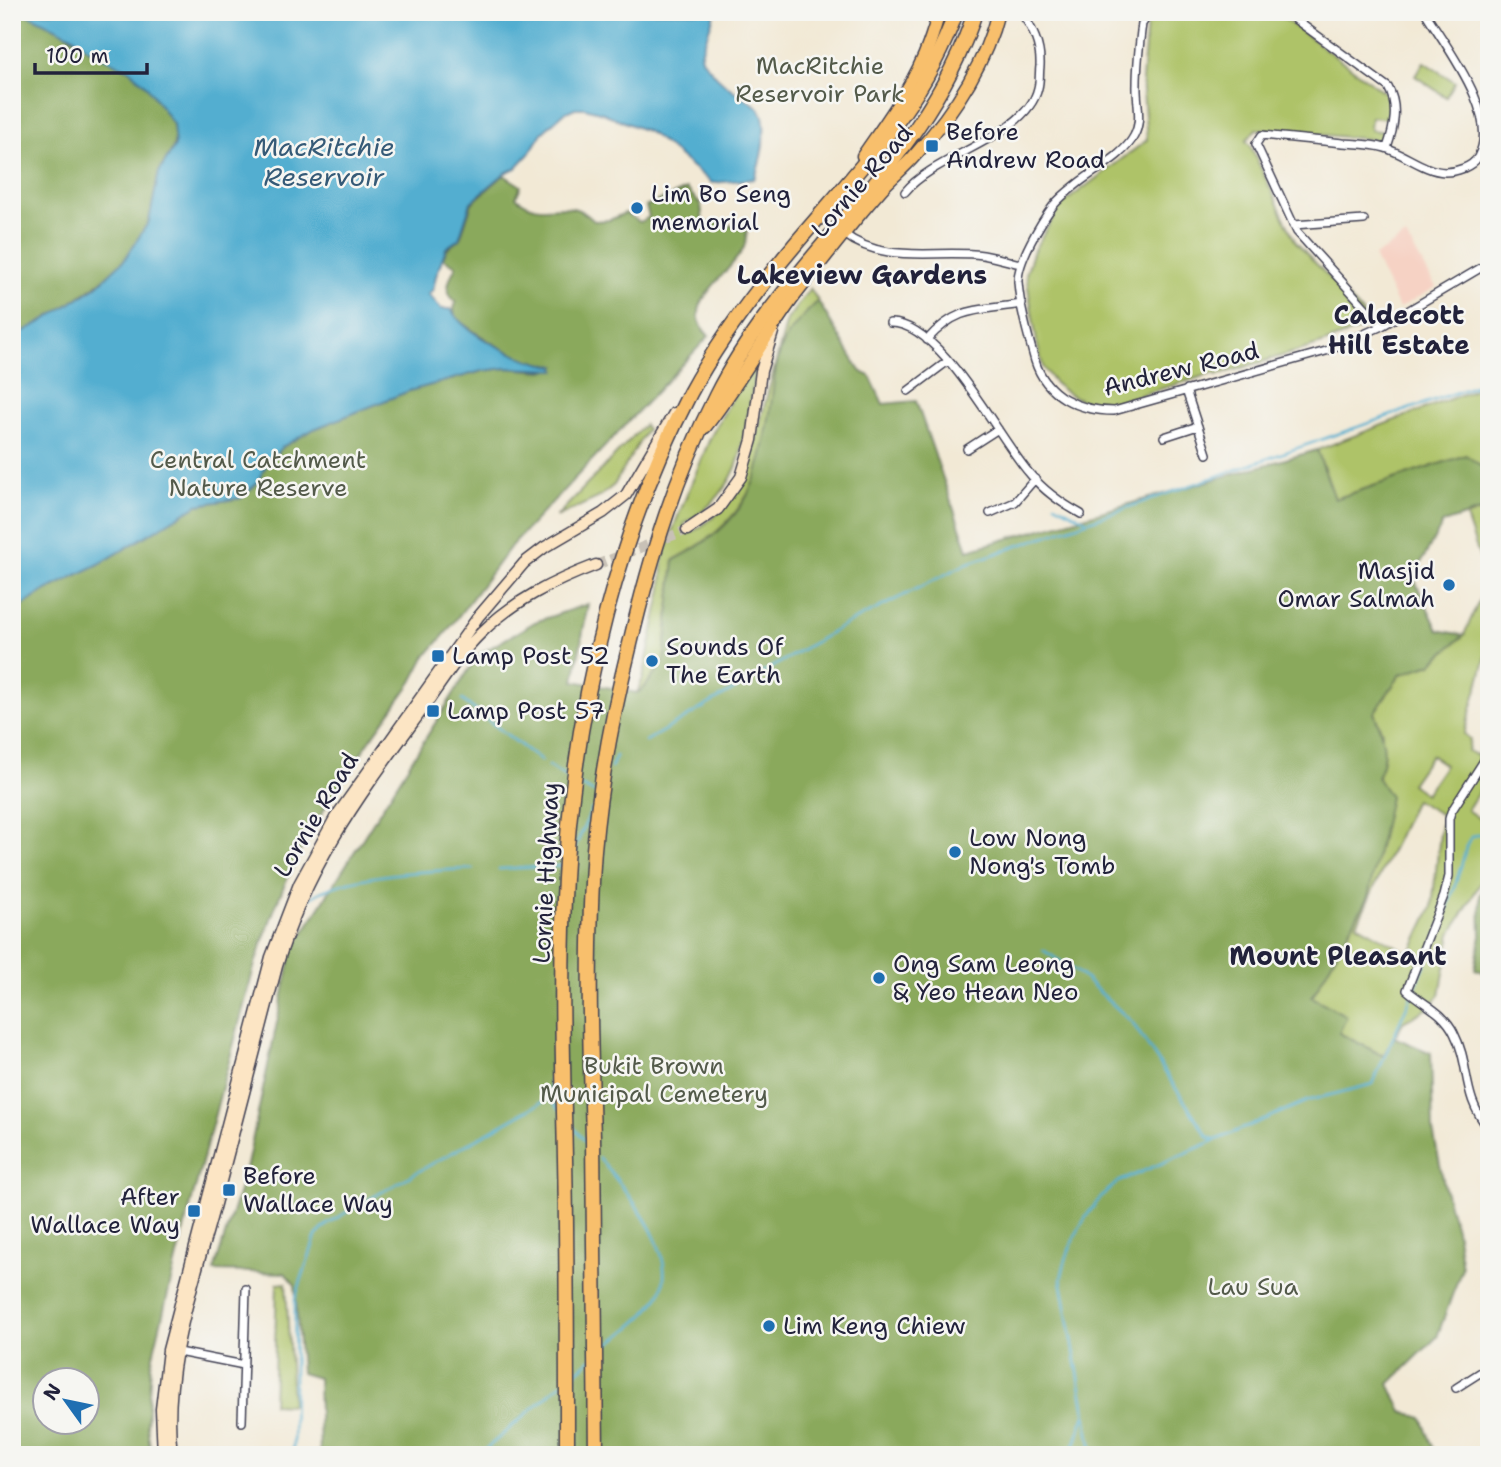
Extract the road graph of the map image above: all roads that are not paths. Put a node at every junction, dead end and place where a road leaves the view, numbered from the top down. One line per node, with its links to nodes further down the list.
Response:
1 (939, 12): 14 (main road, Lornie Road)
2 (956, 12): 14 (highway, Lornie Road)
3 (975, 12): 25 (highway, Lornie Road)
4 (998, 12): 13 (main road, Lornie Road)
5 (1020, 12): 10 (street, Lornie Road)
6 (1150, 12): 16 (street)
7 (1285, 12): 9 (street)
8 (1425, 12): 9 (street)
9 (1387, 148): 12 (street)
10 (905, 192)
11 (1364, 220): 12 (street)
12 (1293, 225): 23 (street)
13 (844, 234): 16 (street); 20 (main road, Lornie Road)
14 (792, 247): 22 (highway, Lornie Road)
15 (1489, 263): 17 (street, Andrew Road)
16 (1020, 264): 19 (street, Andrew Road)
17 (1480, 269): 18 (street); 23 (street, Andrew Road)
18 (1489, 276)
19 (1022, 304): 24 (street); 28 (street, Andrew Road)
20 (777, 320): 33 (main road, Lornie Road); 39 (street)
21 (890, 323): 24 (street)
22 (732, 325): 27 (highway, Lornie Highway)
23 (1382, 326): 28 (street, Andrew Road)
24 (927, 340): 26 (street)
25 (743, 348): 33 (highway, Lornie Highway)
26 (948, 361): 29 (street); 31 (street)
27 (693, 388): 42 (street, Lornie Road); 52 (highway, Lornie Highway)
28 (1186, 390): 30 (street)
29 (908, 391)
30 (1198, 426): 32 (street); 35 (street)
31 (998, 429): 34 (street); 36 (street)
32 (1164, 437)
33 (696, 439): 53 (highway, Lornie Highway)
34 (967, 449)
35 (1207, 453)
36 (1035, 479): 37 (street); 38 (street)
37 (990, 513)
38 (1081, 514)
39 (687, 530)
40 (596, 565): 42 (street, Lornie Road)
41 (1489, 747): 43 (street)
42 (252, 1044): 45 (street, Lornie Road)
43 (1489, 1129)
44 (246, 1289): 46 (street)
45 (172, 1351): 46 (street); 50 (street, Lornie Road); 51 (street, Lornie Road)
46 (244, 1365): 49 (street)
47 (1489, 1367): 48 (street)
48 (1456, 1388)
49 (242, 1422)
50 (163, 1455)
51 (172, 1455)
52 (567, 1455)
53 (596, 1455)

